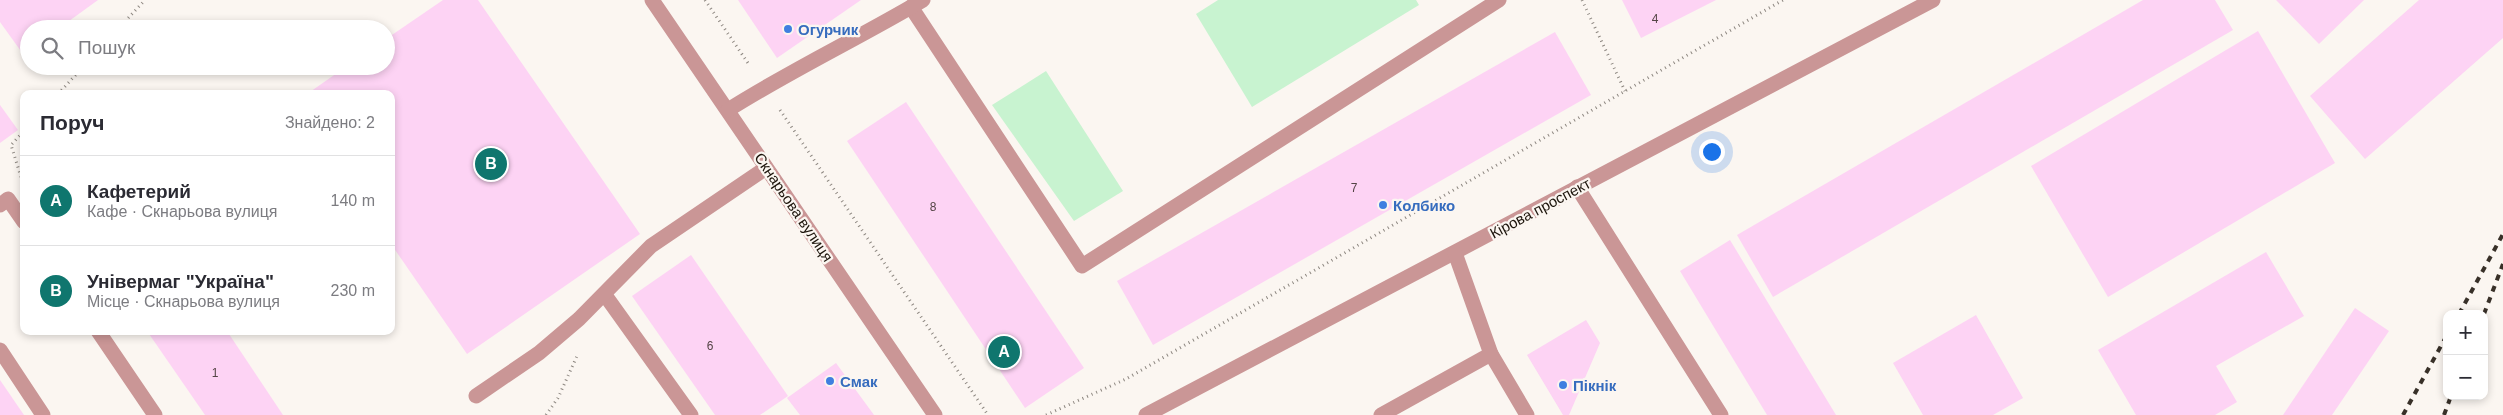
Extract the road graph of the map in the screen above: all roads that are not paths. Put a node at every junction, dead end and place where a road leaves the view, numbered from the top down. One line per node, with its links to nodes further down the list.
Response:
1 (652, 0): 5 (street, Скнарьова вулиця)
2 (1499, 0): 4 (street)
3 (1933, 0): 7 (street, Кірова проспект)
4 (917, 3): 5 (street)
5 (728, 110): 6 (street, Скнарьова вулиця)
6 (766, 168): 11 (street); 19 (street, Скнарьова вулиця)
7 (1576, 187): 10 (street, Кірова проспект); 23 (street)
8 (0, 205): 9 (street)
9 (20, 216)
10 (1455, 253): 14 (street); 20 (street, Кірова проспект)
11 (606, 295): 15 (street); 18 (street)
12 (101, 335): 17 (street)
13 (0, 350): 16 (street)
14 (1491, 354): 21 (street); 22 (street)
15 (476, 396)
16 (43, 415)
17 (155, 415)
18 (691, 415)
19 (935, 415)
20 (1146, 415)
21 (1382, 415)
22 (1527, 415)
23 (1721, 415)

